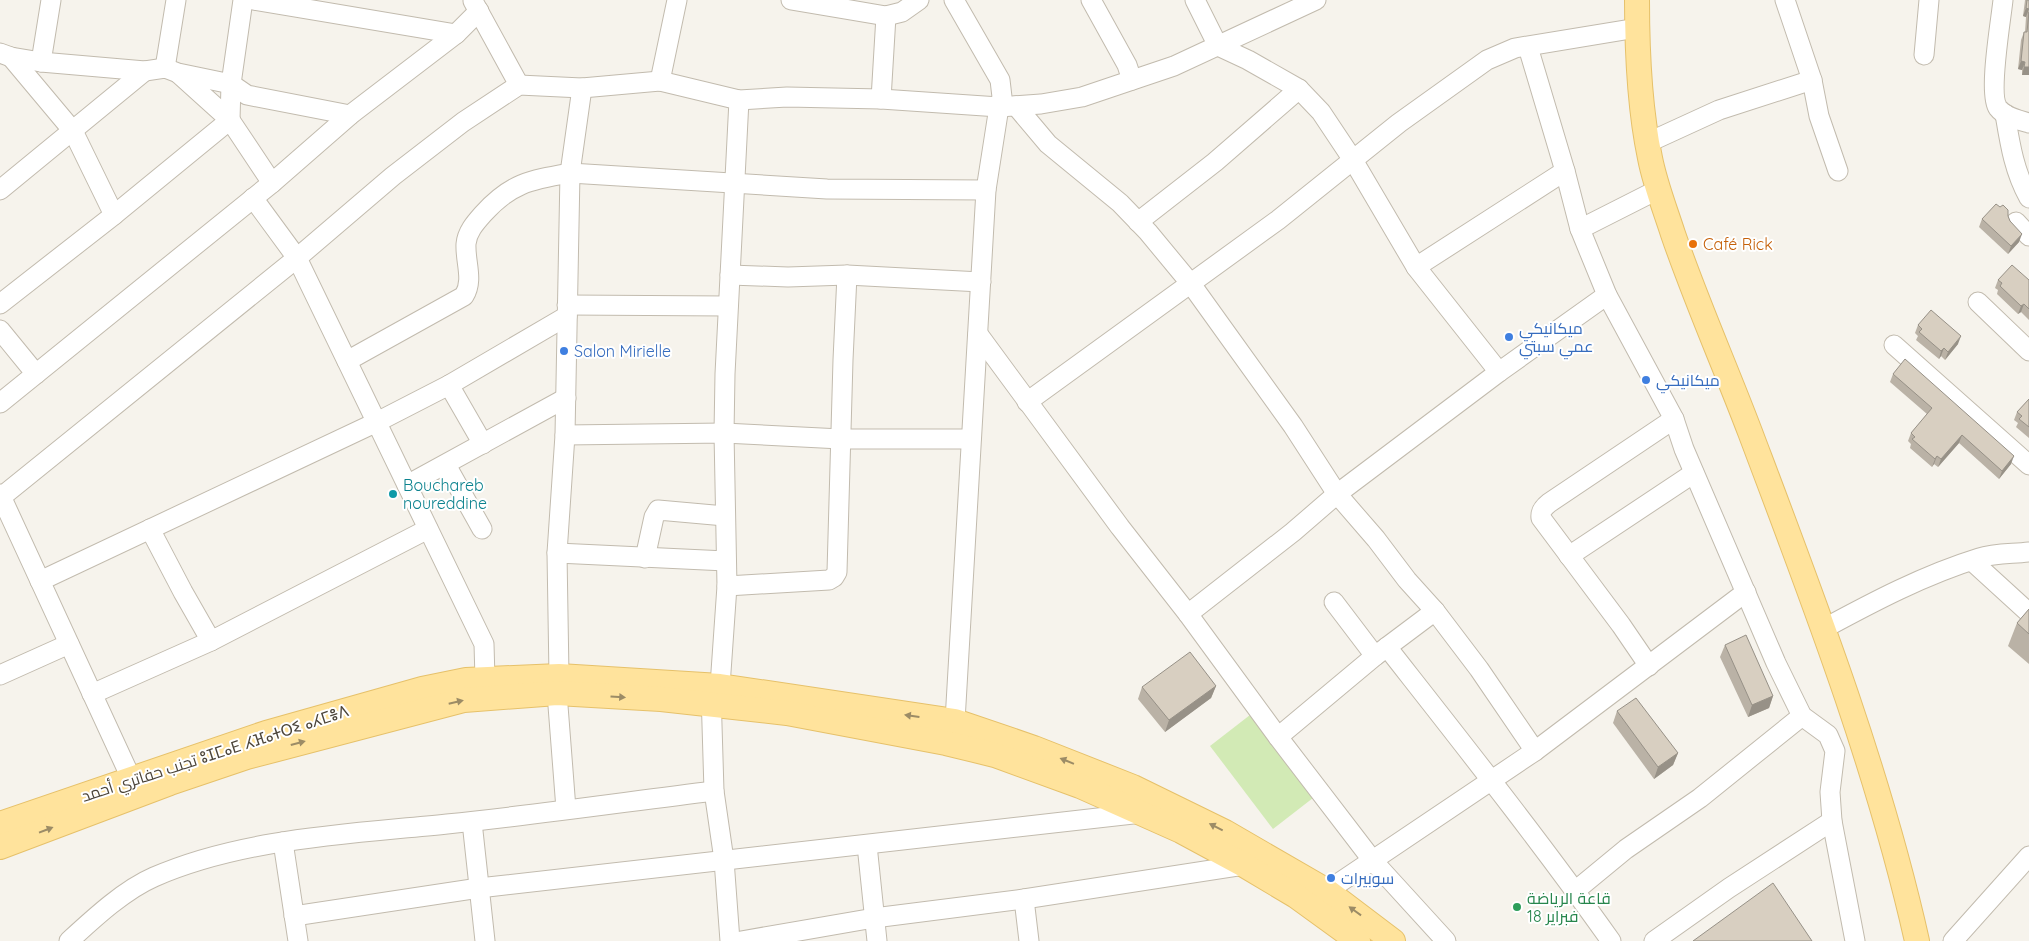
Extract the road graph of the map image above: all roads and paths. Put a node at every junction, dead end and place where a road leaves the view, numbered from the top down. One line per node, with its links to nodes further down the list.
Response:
1 (51, 0): 24 (street)
2 (176, 0): 26 (street)
3 (243, 0): 30 (street)
4 (253, 0): 19 (street)
5 (677, 0): 29 (street)
6 (791, 0): 17 (street)
7 (919, 0): 17 (street)
8 (954, 0): 36 (street)
9 (1091, 0): 27 (street)
10 (1195, 0): 20 (street)
11 (1316, 0): 20 (street)
12 (1637, 0): 18 (main road)
13 (1785, 0): 28 (street)
14 (1929, 0): 23 (street)
15 (2003, 0): 37 (street)
16 (476, 6): 19 (street); 31 (street)
17 (886, 16): 34 (street)
18 (1637, 28): 21 (street); 42 (main road)
19 (456, 34): 38 (street)
20 (1218, 46): 27 (street); 33 (street)
21 (1528, 47): 43 (street); 44 (street)
22 (6, 55): 24 (street); 41 (street)
23 (1924, 55)
24 (42, 62): 25 (street)
25 (145, 71): 26 (street); 41 (street)
26 (172, 71): 30 (street); 39 (street)
27 (1132, 80): 36 (street)
28 (1812, 80): 42 (street); 45 (street)
29 (660, 81): 32 (street); 35 (street)
30 (231, 84): 38 (street); 39 (street)
31 (520, 85): 32 (street); 57 (street)
32 (582, 88): 46 (street)
33 (1298, 89): 43 (street); 55 (street)
34 (881, 99): 35 (street); 36 (street)
35 (739, 100): 48 (street)
36 (1007, 106): 51 (street); 55 (street)
37 (2005, 114): 40 (street); 53 (street)
38 (350, 116): 47 (street)
39 (230, 120): 47 (street); 54 (street)
40 (2029, 123)
41 (73, 131): 50 (street); 54 (street)
42 (1647, 144): 49 (main road)
43 (1353, 160): 58 (street); 62 (street)
44 (1565, 171): 56 (street); 58 (street)
45 (1838, 171)
46 (570, 173): 48 (street); 67 (street); 72 (street)
47 (272, 183): 52 (street)
48 (735, 184): 51 (street); 59 (street)
49 (1659, 189): 56 (street); 109 (main road)
50 (0, 190)
51 (986, 190): 61 (street)
52 (253, 198): 57 (street); 74 (street)
53 (2029, 198)
54 (114, 215): 65 (street)
55 (1138, 222): 62 (street)
56 (1580, 229): 63 (street)
57 (297, 258): 72 (street); 91 (street)
58 (1416, 267): 73 (street)
59 (730, 275): 60 (street); 66 (street)
60 (847, 275): 61 (street); 83 (street)
61 (981, 282): 69 (street)
62 (1191, 284): 77 (street); 90 (street)
63 (1607, 294): 73 (street); 79 (street)
64 (1978, 302): 71 (street)
65 (0, 304)
66 (728, 306): 67 (street); 81 (street)
67 (567, 310): 75 (street); 76 (street)
68 (0, 330): 74 (street)
69 (978, 334): 77 (street); 84 (street)
70 (1894, 345): 87 (street)
71 (2029, 351)
72 (347, 361): 80 (street)
73 (1499, 372): 90 (street)
74 (36, 374): 78 (street)
75 (449, 384): 80 (street); 85 (street)
76 (566, 398): 82 (street); 85 (street)
77 (1028, 402): 108 (street)
78 (0, 403)
79 (1674, 419): 88 (street); 98 (street)
80 (377, 422): 89 (street); 93 (street)
81 (724, 433): 82 (street); 83 (street); 92 (street)
82 (565, 435): 96 (street)
83 (841, 439): 84 (street); 103 (street)
84 (971, 439): 120 (street)
85 (483, 444): 86 (street)
86 (446, 465): 89 (street); 95 (street)
87 (2029, 465)
88 (1694, 473): 98 (street); 104 (street)
89 (407, 485): 94 (street)
90 (1338, 494): 106 (street); 108 (street)
91 (1, 496): 102 (street)
92 (725, 516): 99 (street); 100 (street)
93 (150, 529): 102 (street); 110 (street)
94 (428, 529): 110 (street); 115 (street)
95 (482, 529)
96 (556, 552): 99 (street); 116 (street)
97 (2029, 552): 101 (street)
98 (1569, 556): 113 (street)
99 (645, 558): 100 (street)
100 (726, 561): 103 (street)
101 (1972, 561): 107 (street); 109 (street)
102 (40, 581): 111 (street)
103 (726, 586): 117 (street)
104 (1746, 592): 113 (street); 119 (street)
105 (1334, 602): 112 (street)
106 (1435, 611): 112 (street); 122 (street)
107 (2029, 612)
108 (1188, 614): 121 (street)
109 (1822, 630): 157 (main road)
110 (211, 641): 118 (street)
111 (69, 644): 114 (street); 118 (street)
112 (1381, 652): 121 (street); 124 (street)
113 (1649, 666): 122 (street)
114 (0, 675)
115 (484, 679): 116 (main road, تجنب حفاتري أحمد ⵓⵊⵎⴰⴹ ⵃⴼⴰⵜⵔⵉ ⴰⵃⵎⴻⴷ); 123 (main road, تجنب حفاتري أحمد ⵓⵊⵎⴰⴹ ⵃⴼⴰⵜⵔⵉ ⴰⵃⵎⴻⴷ)
116 (558, 685): 117 (main road, تجنب حفاتري أحمد ⵓⵊⵎⴰⴹ ⵃⴼⴰⵜⵔⵉ ⴰⵃⵎⴻⴷ); 126 (street); 133 (main road, تجنب حفاتري أحمد ⵓⵊⵎⴰⴹ ⵃⴼⴰⵜⵔⵉ ⴰⵃⵎⴻⴷ, one-way to 116)
117 (714, 692): 120 (main road, تجنب حفاتري أحمد ⵓⵊⵎⴰⴹ ⵃⴼⴰⵜⵔⵉ ⴰⵃⵎⴻⴷ, one-way to 117); 125 (street); 127 (main road, تجنب حفاتري أحمد ⵓⵊⵎⴰⴹ ⵃⴼⴰⵜⵔⵉ ⴰⵃⵎⴻⴷ)
118 (92, 694): 123 (street)
119 (1802, 716): 128 (street); 139 (street)
120 (955, 721): 140 (main road, تجنب حفاتري أحمد ⵓⵊⵎⴰⴹ ⵃⴼⴰⵜⵔⵉ ⴰⵃⵎⴻⴷ, one-way to 120)
121 (1278, 738): 135 (street)
122 (1535, 752): 124 (street)
123 (131, 778): 130 (main road, تجنب حفاتري أحمد ⵓⵊⵎⴰⴹ ⵃⴼⴰⵜⵔⵉ ⴰⵃⵎⴻⴷ)
124 (1492, 781): 135 (street); 139 (street)
125 (714, 791): 126 (street); 134 (street)
126 (566, 810): 129 (street)
127 (1142, 813): 132 (street); 136 (main road, تجنب حفاتري أحمد ⵓⵊⵎⴰⴹ ⵃⴼⴰⵜⵔⵉ ⴰⵃⵎⴻⴷ)
128 (1832, 821): 155 (street); 156 (street)
129 (472, 822): 131 (street); 138 (street)
130 (0, 824)
131 (283, 842): 142 (street); 144 (street)
132 (867, 845): 134 (street); 143 (street)
133 (0, 847)
134 (724, 860): 138 (street); 147 (street)
135 (1373, 861): 140 (street); 153 (street)
136 (1244, 865): 140 (main road, تجنب حفاتري أحمد ⵓⵊⵎⴰⴹ ⵃⴼⴰⵜⵔⵉ ⴰⵃⵎⴻⴷ); 141 (street)
137 (2026, 866): 158 (street)
138 (479, 888): 142 (street); 146 (street)
139 (1575, 891): 154 (street)
140 (1319, 899): 151 (main road, تجنب حفاتري أحمد ⵓⵊⵎⴰⴹ ⵃⴼⴰⵜⵔⵉ ⴰⵃⵎⴻⴷ); 152 (main road, تجنب حفاتري أحمد ⵓⵊⵎⴰⴹ ⵃⴼⴰⵜⵔⵉ ⴰⵃⵎⴻⴷ, one-way to 140)
141 (1024, 900): 143 (street); 150 (street)
142 (294, 916): 145 (street)
143 (874, 918): 148 (street); 149 (street)
144 (69, 941)
145 (298, 941)
146 (484, 941)
147 (730, 941)
148 (741, 941)
149 (876, 941)
150 (1029, 941)
151 (1358, 941)
152 (1393, 941)
153 (1446, 941)
154 (1611, 941)
155 (1654, 941)
156 (1855, 941)
157 (1917, 941)
158 (1953, 941)

